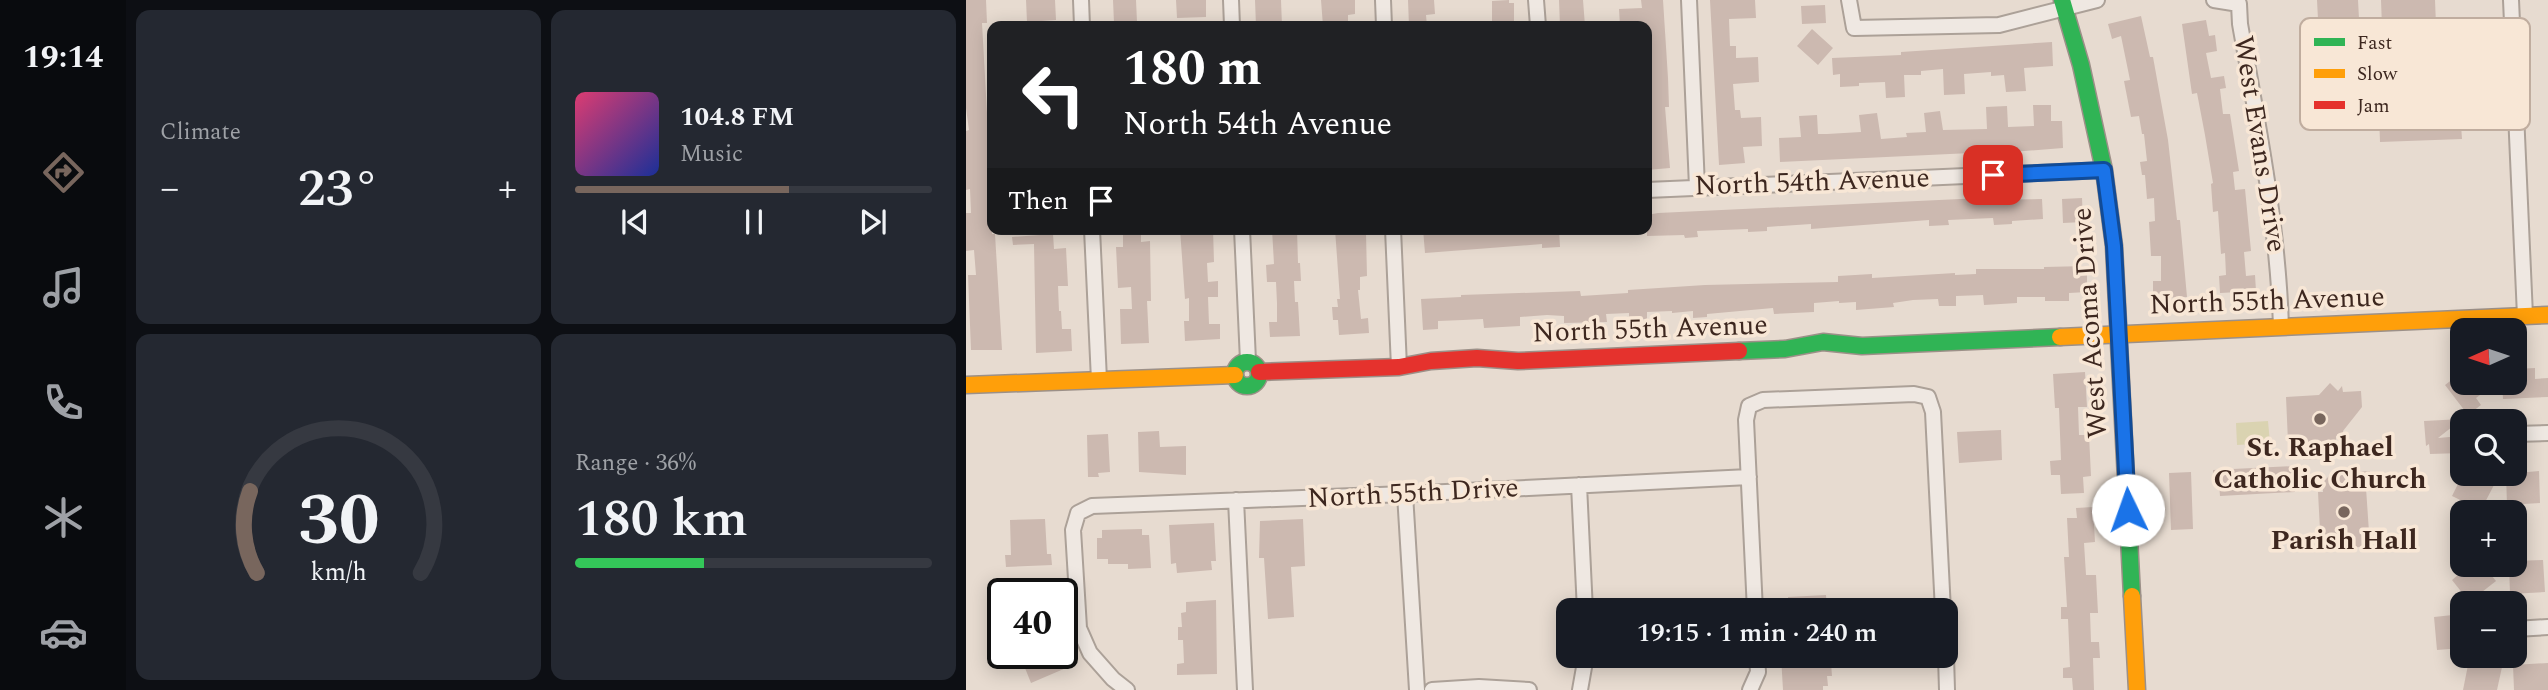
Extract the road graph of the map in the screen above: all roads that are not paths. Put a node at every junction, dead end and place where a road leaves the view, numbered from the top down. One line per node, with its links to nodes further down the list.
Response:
1 (1081, 0): 12 (street)
2 (1231, 0): 13 (street)
3 (1383, 0): 14 (street)
4 (1536, 0): 15 (street)
5 (1689, 0): 18 (street)
6 (1849, 0): 10 (street)
7 (2097, 0): 10 (street)
8 (2214, 0): 25 (street, West Evans Drive)
9 (2511, 0): 11 (street)
10 (2063, 4): 17 (street, West Acoma Drive)
11 (2512, 18)
12 (1082, 21)
13 (1233, 21)
14 (1384, 21)
15 (1538, 21)
16 (2517, 130): 24 (street)
17 (2104, 170): 18 (street, North 54th Avenue); 26 (street, West Acoma Drive)
18 (1697, 187): 19 (street, North 54th Avenue)
19 (1652, 190)
20 (1092, 235): 29 (street)
21 (1242, 235): 27 (street)
22 (1393, 235): 28 (street)
23 (2548, 316): 24 (street, North 55th Avenue)
24 (2525, 317): 25 (street, North 55th Avenue)
25 (2281, 327): 26 (street, North 55th Avenue)
26 (2120, 333): 28 (street, North 55th Avenue); 53 (street, West Acoma Drive)
27 (1253, 367): 28 (street, North 55th Avenue); 29 (street)
28 (1399, 367)
29 (1099, 380): 30 (street)
30 (966, 385)
31 (2548, 433): 32 (street)
32 (2527, 434)
33 (1749, 477): 34 (street, North 55th Drive); 38 (street); 39 (street)
34 (1579, 485): 35 (street, North 55th Drive); 37 (street)
35 (1405, 494): 36 (street, North 55th Drive); 47 (street)
36 (1236, 500): 45 (street, North 55th Drive); 46 (street)
37 (1584, 598)
38 (1754, 598)
39 (1942, 598)
40 (2548, 627): 41 (street)
41 (2527, 628)
42 (1584, 668): 50 (street)
43 (1758, 668): 51 (street)
44 (1946, 668): 52 (street)
45 (1127, 690)
46 (1245, 690)
47 (1417, 690)
48 (1432, 690): 49 (street)
49 (1529, 690)
50 (1580, 690)
51 (1750, 690)
52 (1947, 690)
53 (2137, 690)

